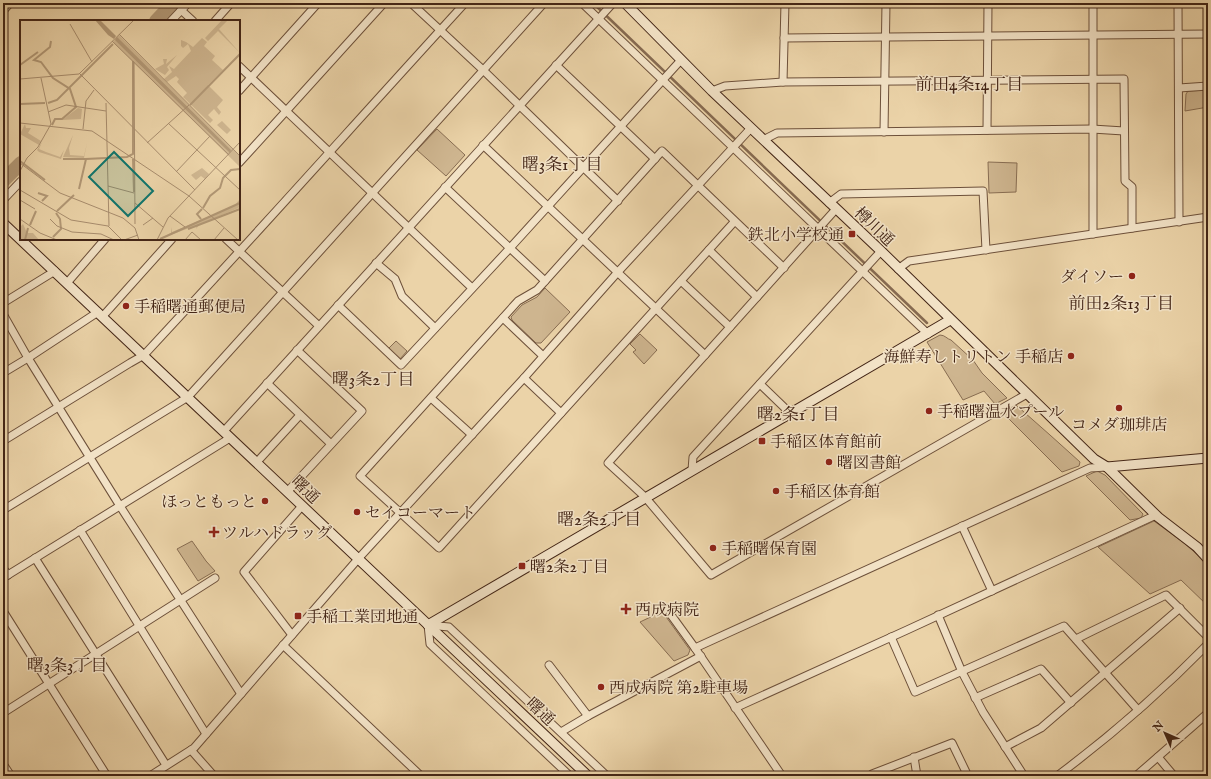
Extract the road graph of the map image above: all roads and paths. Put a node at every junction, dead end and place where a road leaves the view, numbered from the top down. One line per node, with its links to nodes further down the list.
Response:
1 (10, 3): 18 (street)
2 (188, 3): 17 (street)
3 (231, 3): 22 (street)
4 (318, 3): 34 (street)
5 (384, 3): 45 (street)
6 (411, 3): 23 (street)
7 (465, 3): 23 (street)
8 (544, 3): 33 (street)
9 (582, 3): 19 (street)
10 (613, 3): 19 (street)
11 (625, 3): 30 (street, 樽川通)
12 (785, 3): 29 (street)
13 (886, 3): 28 (street)
14 (988, 3): 27 (street)
15 (1093, 3): 24 (street)
16 (1178, 3): 25 (street)
17 (181, 10): 20 (street); 21 (street)
18 (3, 11)
19 (600, 17): 31 (street); 35 (street)
20 (172, 20)
21 (192, 20)
22 (216, 20)
23 (441, 30): 33 (street); 55 (street)
24 (1093, 34): 25 (street); 27 (street); 36 (street)
25 (1179, 34): 26 (street); 41 (street)
26 (1208, 34)
27 (988, 36): 28 (street); 37 (street)
28 (885, 37): 29 (street); 38 (street)
29 (784, 38): 39 (street)
30 (681, 60): 35 (street); 43 (street, 樽川通)
31 (556, 65): 44 (street); 46 (street)
32 (240, 67): 34 (street)
33 (483, 70): 44 (street); 62 (street)
34 (251, 78): 42 (street); 45 (street)
35 (664, 79): 46 (street); 53 (street)
36 (1092, 79): 37 (street); 48 (street); 50 (street)
37 (988, 80): 38 (street); 49 (street)
38 (885, 81): 39 (street); 51 (street)
39 (784, 82): 43 (street)
40 (1208, 86): 41 (street)
41 (1179, 88): 71 (street)
42 (240, 90)
43 (712, 91): 47 (street, 樽川通)
44 (520, 105): 54 (street); 58 (street)
45 (286, 111): 55 (street); 57 (street)
46 (621, 126): 56 (street); 58 (street)
47 (751, 128): 52 (street, 樽川通); 53 (street)
48 (1092, 129): 49 (street); 50 (street); 75 (street)
49 (987, 130): 51 (street)
50 (1124, 131): 74 (street)
51 (884, 132): 52 (street)
52 (763, 140): 65 (street, 樽川通)
53 (737, 144): 60 (street); 72 (street)
54 (483, 145): 61 (street); 66 (street)
55 (329, 152): 62 (street); 86 (street)
56 (655, 159): 60 (street); 64 (street)
57 (240, 162)
58 (584, 167): 64 (street); 66 (street)
59 (20, 182): 63 (street)
60 (699, 186): 69 (street); 92 (street)
61 (445, 187): 73 (street); 82 (street)
62 (372, 193): 73 (street); 97 (street)
63 (3, 200)
64 (618, 201): 81 (street)
65 (829, 202): 67 (street, 樽川通); 84 (street)
66 (548, 206): 81 (street); 82 (street)
67 (836, 209): 72 (street); 85 (street, 樽川通)
68 (1208, 217): 71 (street)
69 (735, 221): 83 (street); 88 (street)
70 (3, 222): 76 (street, 曙通)
71 (1179, 222): 74 (street)
72 (820, 227): 88 (street); 89 (street)
73 (408, 228): 87 (street); 96 (street)
74 (1132, 228): 75 (street)
75 (1093, 234): 84 (street)
76 (20, 236)
77 (24, 240): 91 (street, 曙通)
78 (105, 240): 95 (street)
79 (171, 240): 103 (street)
80 (227, 240): 86 (street)
81 (582, 240): 92 (street); 93 (street)
82 (510, 248): 93 (street); 96 (street)
83 (709, 250): 94 (street); 98 (street)
84 (986, 250): 90 (street)
85 (881, 251): 89 (street); 90 (street, 樽川通)
86 (240, 252): 97 (street); 111 (street)
87 (376, 263): 100 (street); 108 (street)
88 (784, 268): 98 (street)
89 (866, 268): 109 (street); 118 (street)
90 (898, 269): 105 (street, 樽川通)
91 (55, 271): 95 (street, 曙通); 99 (street)
92 (617, 273): 101 (street); 113 (street)
93 (545, 281): 104 (street)
94 (681, 281): 101 (street); 107 (street)
95 (67, 282): 103 (street, 曙通)
96 (472, 288): 108 (street)
97 (283, 292): 106 (street); 120 (street)
98 (757, 297): 107 (street)
99 (3, 303)
100 (338, 305): 106 (street); 108 (street)
101 (655, 309): 112 (street); 123 (street)
102 (3, 314): 114 (street)
103 (100, 314): 111 (street, 曙通); 114 (street)
104 (503, 318): 113 (street); 121 (street)
105 (950, 320): 109 (street); 119 (street, 樽川通)
106 (319, 326): 110 (street)
107 (730, 327): 112 (street)
108 (435, 328)
109 (928, 334): 124 (street)
110 (297, 350): 117 (street); 129 (street)
111 (144, 355): 120 (street, 曙通); 122 (street)
112 (705, 355): 136 (street)
113 (543, 356): 116 (street)
114 (28, 358): 115 (street); 122 (street)
115 (3, 373)
116 (524, 378): 123 (street); 127 (street)
117 (267, 383): 125 (street); 126 (street)
118 (760, 384): 124 (street); 134 (street)
119 (1027, 394): 133 (street, 樽川通); 136 (street)
120 (188, 397): 126 (street, 曙通); 130 (street)
121 (431, 398): 127 (street); 140 (street)
122 (59, 407): 128 (street); 130 (street)
123 (561, 413): 140 (street)
124 (790, 413): 134 (street)
125 (300, 414): 129 (street); 132 (street)
126 (227, 434): 132 (street, 曙通); 137 (street)
127 (472, 435): 140 (street)
128 (3, 442)
129 (331, 444): 135 (street)
130 (89, 456): 137 (street); 139 (street)
131 (1208, 458): 133 (street)
132 (257, 462): 135 (street, 曙通)
133 (1107, 467): 141 (street, 樽川通); 142 (street)
134 (692, 470): 136 (street)
135 (288, 492): 138 (street, 曙通)
136 (645, 497): 156 (street)
137 (120, 506): 143 (street); 151 (street)
138 (302, 506): 146 (street, 曙通); 158 (street)
139 (3, 510)
140 (400, 513): 146 (street)
141 (1156, 515): 145 (street, 樽川通); 150 (street)
142 (962, 526): 150 (street); 164 (street)
143 (80, 530): 144 (street); 157 (street)
144 (35, 558): 148 (street); 165 (street)
145 (1208, 558)
146 (358, 559): 156 (street, 曙通); 158 (street)
147 (3, 568): 148 (street)
148 (5, 576)
149 (215, 578): 151 (street)
150 (992, 591): 155 (street)
151 (180, 600): 157 (street); 171 (street)
152 (666, 608): 164 (street)
153 (1180, 608): 159 (street); 161 (street); 169 (street)
154 (3, 611): 170 (street)
155 (938, 615): 160 (street); 168 (street)
156 (428, 624): 179 (street); 192 (street); 193 (street, 曙通)
157 (139, 626): 165 (street); 180 (street)
158 (292, 635): 163 (street)
159 (1208, 636)
160 (890, 637): 168 (street); 174 (street)
161 (1076, 639): 168 (street); 169 (street)
162 (1208, 644): 175 (street)
163 (283, 646): 171 (street); 191 (street)
164 (695, 648): 166 (street)
165 (95, 654): 170 (street); 186 (street)
166 (701, 656): 174 (street); 178 (street)
167 (549, 665): 178 (street)
168 (962, 672): 172 (street)
169 (1106, 673): 173 (street); 175 (street)
170 (49, 684): 176 (street); 188 (street)
171 (241, 694): 180 (street)
172 (975, 698): 173 (street); 181 (street)
173 (1071, 702): 181 (street)
174 (736, 708): 195 (street)
175 (1138, 710): 200 (street)
176 (3, 713)
177 (1208, 713): 184 (street)
178 (588, 716): 179 (street)
179 (561, 732): 194 (street)
180 (206, 734): 182 (street)
181 (1005, 747): 199 (street)
182 (191, 750): 186 (street); 190 (street)
183 (914, 757): 196 (street); 197 (street); 198 (street)
184 (1158, 757): 201 (street); 202 (street)
185 (3, 764): 187 (street)
186 (166, 766): 189 (street)
187 (11, 776)
188 (107, 776)
189 (150, 776)
190 (214, 776)
191 (421, 776)
192 (570, 776)
193 (588, 776)
194 (607, 776)
195 (782, 776)
196 (870, 776)
197 (917, 776)
198 (966, 776)
199 (1024, 776)
200 (1057, 776)
201 (1136, 776)
202 (1174, 776)

